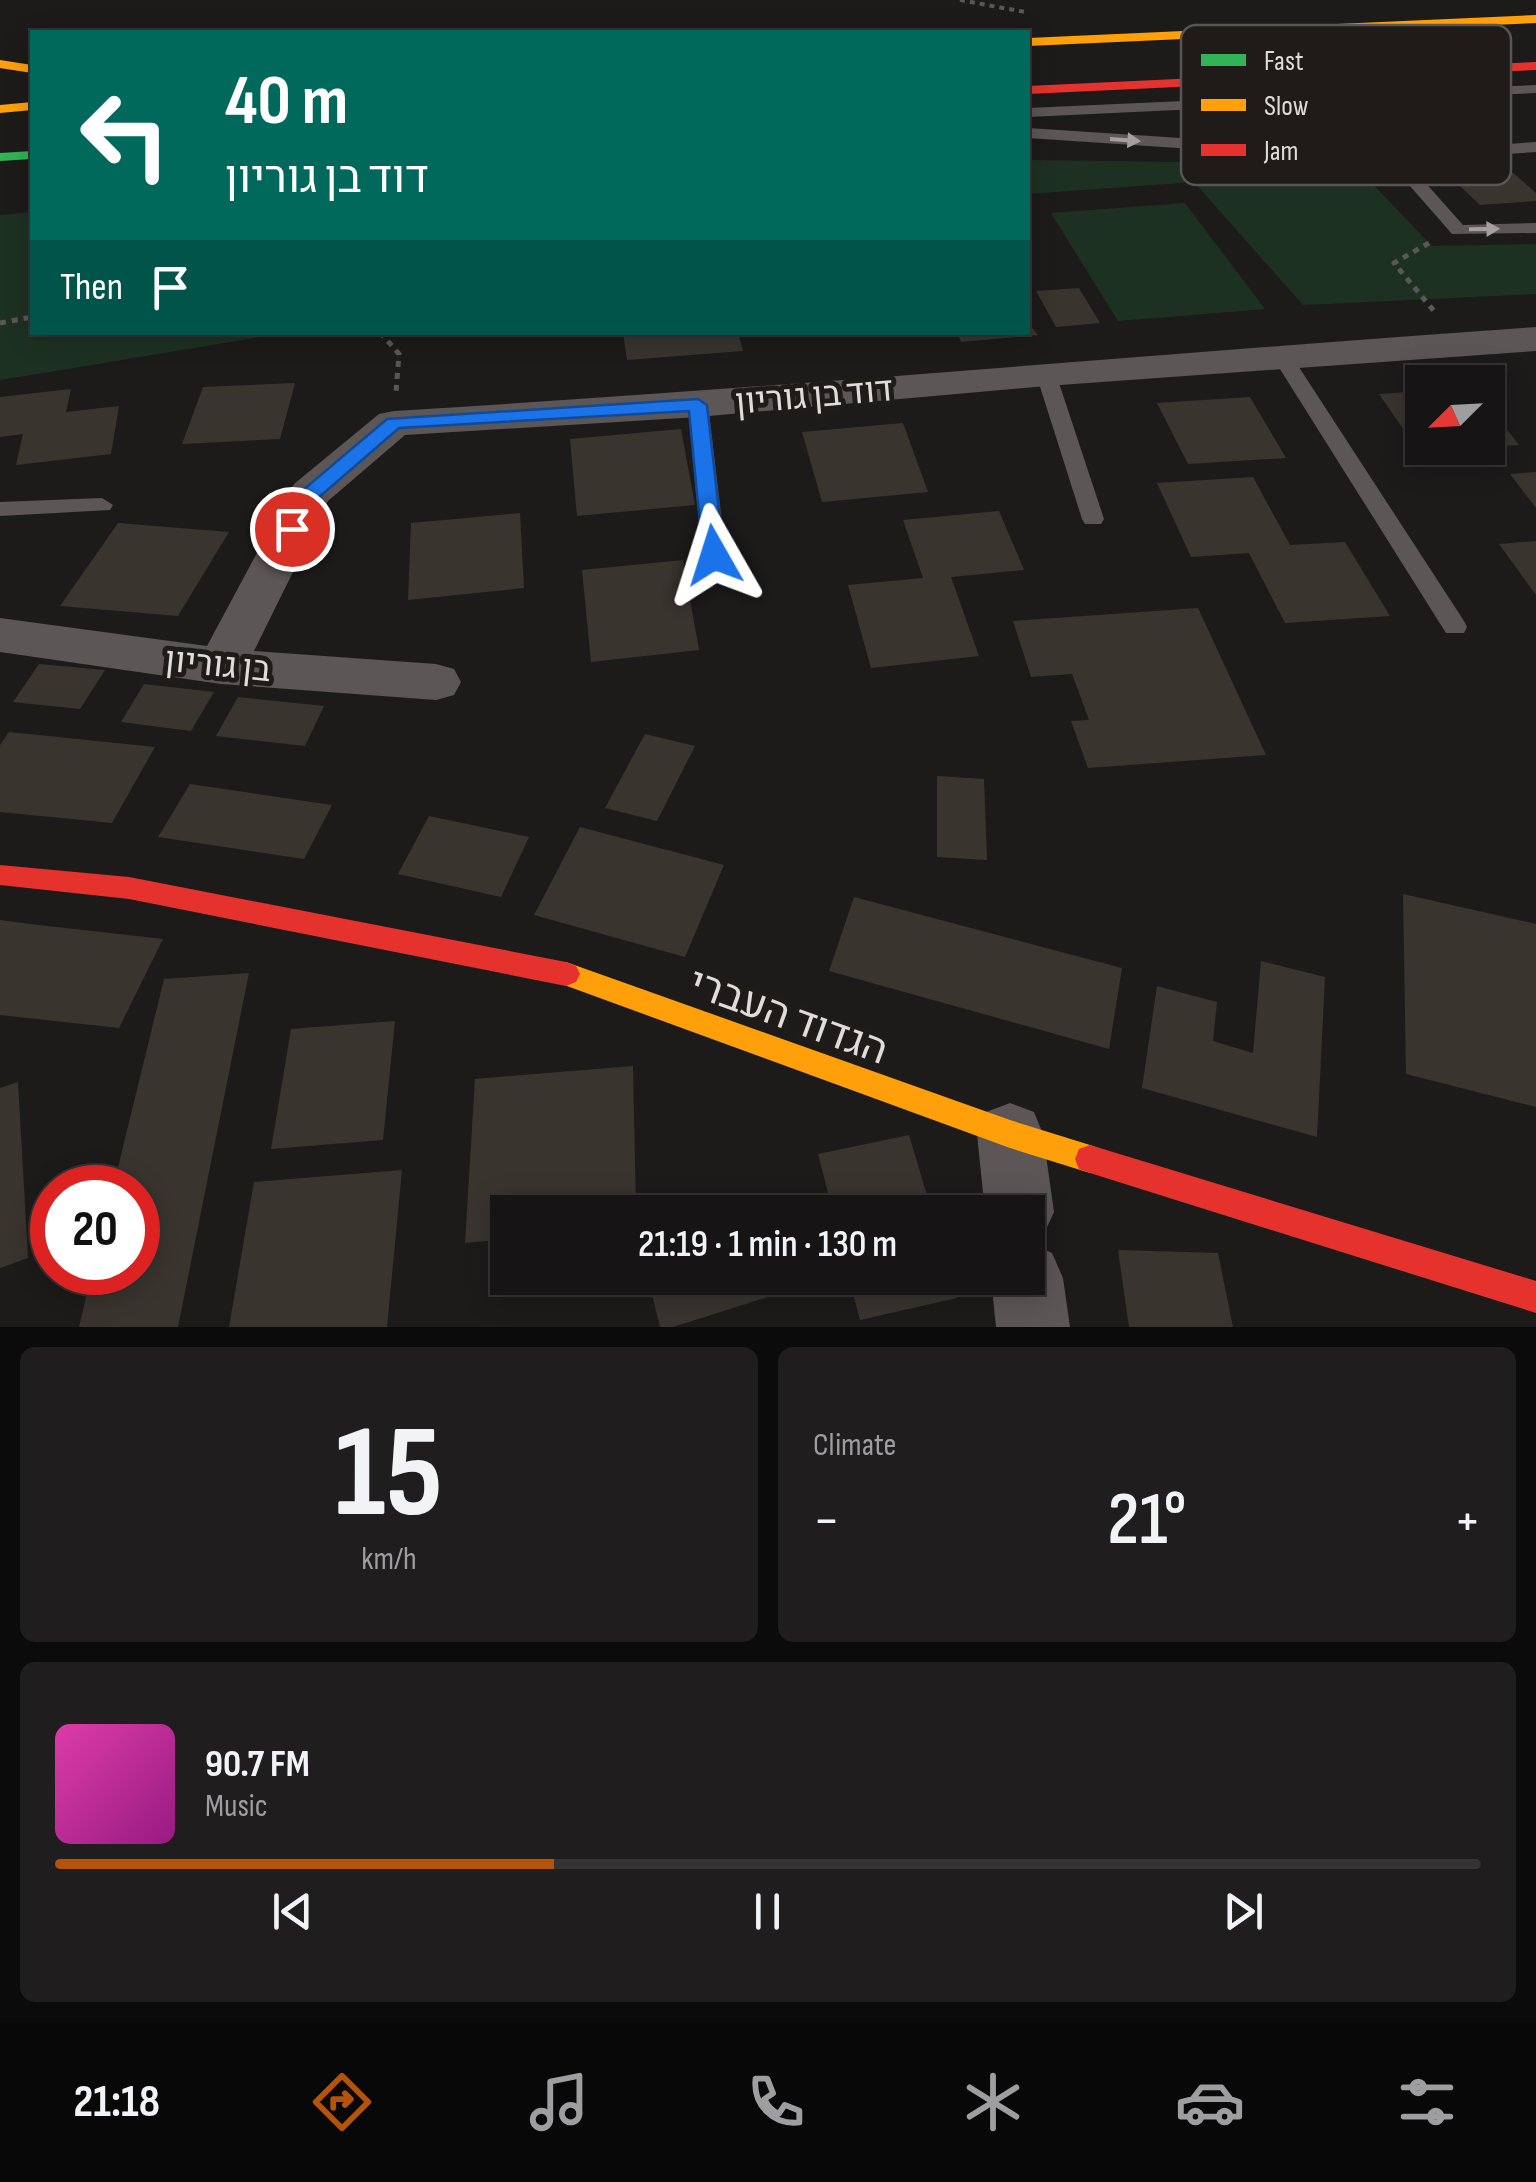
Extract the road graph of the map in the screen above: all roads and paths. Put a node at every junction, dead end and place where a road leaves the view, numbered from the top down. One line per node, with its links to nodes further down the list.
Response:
1 (1536, 19): 2 (main road)
2 (1405, 25)
3 (1181, 35): 4 (main road)
4 (1032, 42)
5 (1536, 44): 6 (main road)
6 (1511, 45)
7 (1181, 60): 10 (main road)
8 (0, 64): 12 (main road)
9 (1536, 66): 11 (main road)
10 (1030, 67)
11 (1511, 67)
12 (30, 69)
13 (1181, 83): 15 (main road)
14 (1536, 89): 16 (lane)
15 (1030, 90)
16 (1511, 90)
17 (30, 106): 19 (main road)
18 (1181, 106): 20 (lane)
19 (0, 109)
20 (1030, 113)
21 (30, 128): 22 (main road)
22 (0, 130)
23 (1030, 133): 24 (lane, one-way to 24)
24 (1181, 143)
25 (1536, 148): 26 (lane)
26 (1511, 150)
27 (30, 155): 28 (main road)
28 (0, 158)
29 (30, 164): 30 (lane)
30 (0, 166)
31 (1419, 185): 33 (lane)
32 (1536, 228): 33 (lane, one-way to 32)
33 (1458, 230): 38 (path)
34 (30, 317): 35 (path)
35 (0, 324)
36 (383, 335): 42 (path)
37 (1536, 339): 38 (street, דוד בן גוריון)
38 (1464, 346): 39 (street, דוד בן גוריון)
39 (1284, 358): 40 (street, דוד בן גוריון); 47 (lane)
40 (1046, 374): 41 (street, דוד בן גוריון); 45 (lane)
41 (698, 405): 42 (street, דוד בן גוריון); 46 (lane)
42 (394, 423): 49 (street)
43 (102, 505): 44 (lane)
44 (0, 509)
45 (1093, 519)
46 (714, 555)
47 (1455, 627)
48 (0, 636): 49 (street, בן גוריון)
49 (221, 666): 50 (street, בן גוריון)
50 (436, 682)
51 (0, 875): 52 (main road, הגדוד העברי)
52 (1010, 1134): 53 (street); 55 (main road, הגדוד העברי)
53 (1017, 1195)
54 (1029, 1295): 56 (street)
55 (1536, 1296)
56 (1034, 1327)

